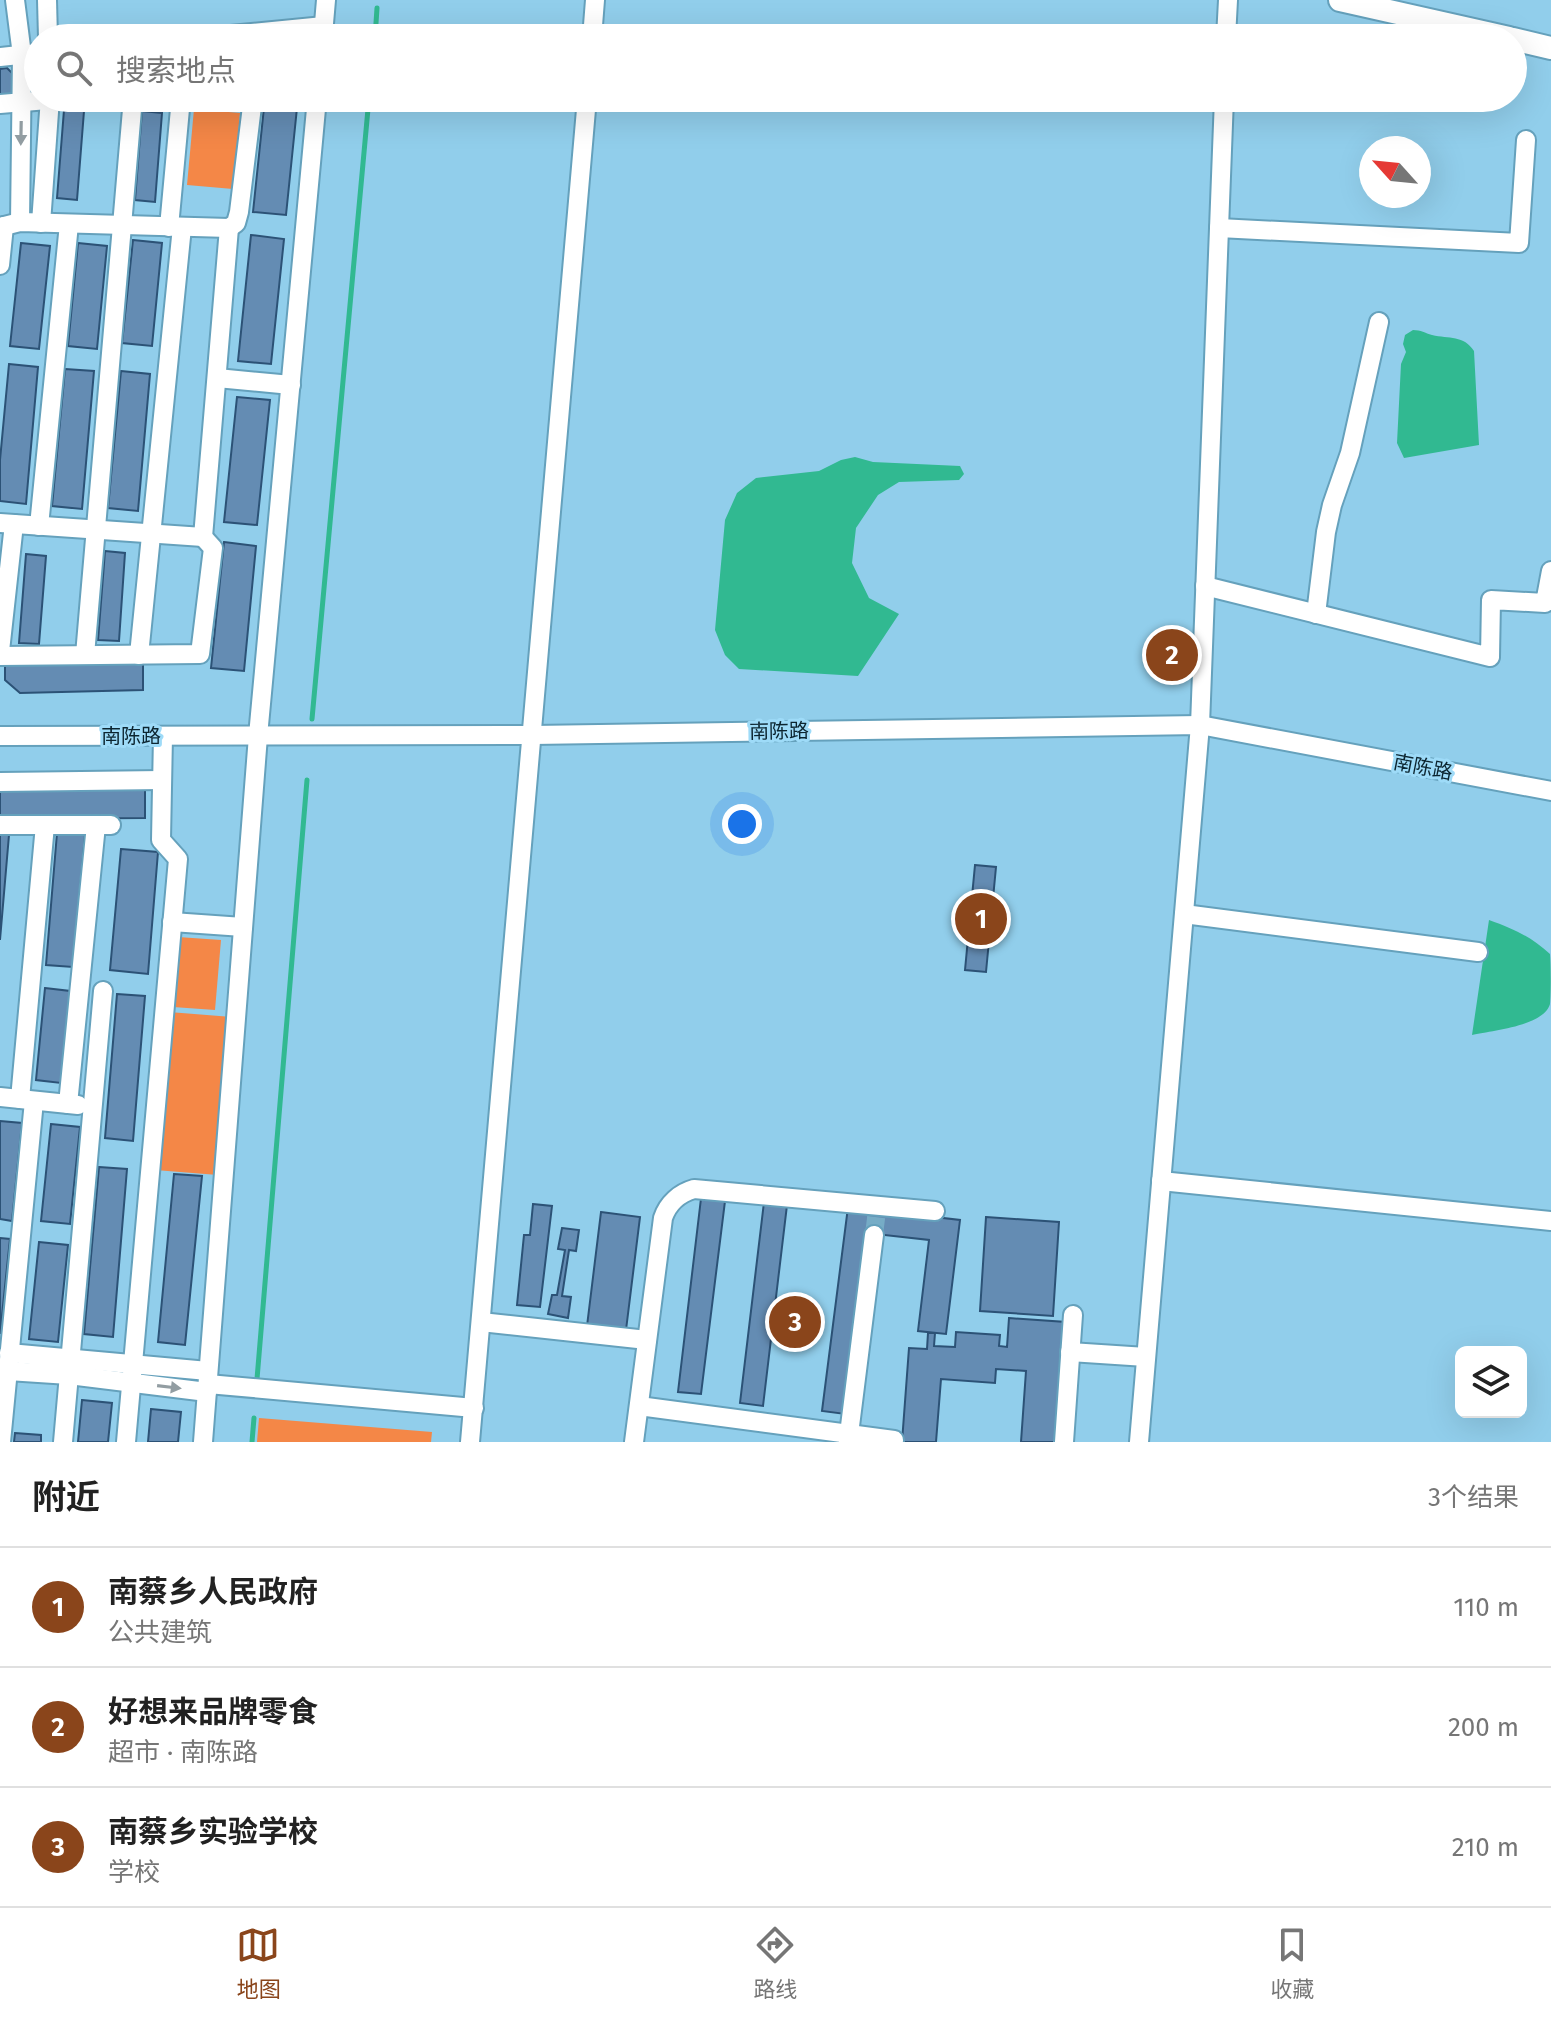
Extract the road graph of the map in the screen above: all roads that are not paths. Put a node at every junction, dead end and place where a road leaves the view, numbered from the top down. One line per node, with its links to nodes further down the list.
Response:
1 (15, 0): 12 (street)
2 (47, 0): 7 (street)
3 (326, 0): 8 (street)
4 (595, 0): 9 (street)
5 (1228, 0): 10 (street)
6 (1340, 0): 11 (main road)
7 (48, 24)
8 (324, 24)
9 (593, 24)
10 (1227, 24)
11 (1448, 24)
12 (24, 32)
13 (1527, 42): 14 (main road)
14 (1551, 48)
15 (24, 55): 16 (street)
16 (0, 57)
17 (24, 90): 18 (street)
18 (22, 102): 19 (street); 30 (street, one-way to 30)
19 (0, 104)
20 (49, 112): 28 (street)
21 (132, 112): 31 (street)
22 (180, 112): 32 (street)
23 (251, 112): 33 (street)
24 (316, 112): 38 (street)
25 (586, 112): 51 (street)
26 (1223, 112): 34 (street)
27 (1526, 140): 34 (street)
28 (41, 223): 29 (street); 30 (street)
29 (69, 224): 31 (street); 40 (street)
30 (8, 225): 35 (street)
31 (122, 225): 32 (street); 41 (street)
32 (176, 227): 33 (street); 42 (street)
33 (229, 228): 37 (street)
34 (1219, 228): 45 (street)
35 (0, 265)
36 (1379, 322): 46 (street)
37 (217, 378): 38 (street); 43 (street)
38 (291, 385): 54 (street)
39 (7, 524): 40 (street); 47 (street)
40 (39, 526): 41 (street)
41 (96, 530): 42 (street); 48 (street)
42 (151, 533): 43 (street); 49 (street)
43 (203, 537): 49 (street)
44 (1551, 571): 46 (street)
45 (1205, 586): 46 (street); 50 (street)
46 (1316, 614)
47 (0, 654): 48 (street)
48 (85, 655): 49 (street)
49 (139, 655)
50 (1200, 725): 51 (street, 南陈路); 57 (street, 南陈路); 60 (street)
51 (533, 735): 54 (street, 南陈路); 74 (street)
52 (0, 736): 53 (street, 南陈路)
53 (163, 736): 54 (street, 南陈路); 55 (street)
54 (258, 736): 62 (street)
55 (162, 780): 56 (street); 61 (street)
56 (0, 782)
57 (1551, 791)
58 (0, 825): 59 (street)
59 (45, 825): 66 (street); 67 (street)
60 (1184, 914): 63 (street); 69 (street)
61 (172, 922): 62 (street); 80 (street)
62 (243, 927): 81 (street)
63 (1478, 952)
64 (103, 991): 68 (street)
65 (0, 1097): 66 (street)
66 (27, 1100): 67 (street); 78 (street)
67 (68, 1104): 68 (street)
68 (93, 1106): 79 (street)
69 (1161, 1181): 71 (street); 77 (street)
70 (935, 1211): 75 (street)
71 (1551, 1221)
72 (874, 1235): 85 (street)
73 (1073, 1315): 76 (street)
74 (481, 1322): 75 (street); 83 (street)
75 (647, 1340): 82 (street)
76 (1070, 1352): 77 (street); 92 (street)
77 (1146, 1357): 93 (street)
78 (8, 1362): 79 (street); 84 (street)
79 (70, 1367): 80 (street); 87 (street)
80 (132, 1373): 81 (street); 88 (street)
81 (208, 1382): 83 (street); 89 (street)
82 (639, 1406): 85 (street); 91 (street)
83 (474, 1408): 90 (street)
84 (1, 1431)
85 (849, 1438): 86 (street)
86 (894, 1440)
87 (63, 1442)
88 (126, 1442)
89 (203, 1442)
90 (470, 1442)
91 (634, 1442)
92 (1064, 1442)
93 (1139, 1442)

